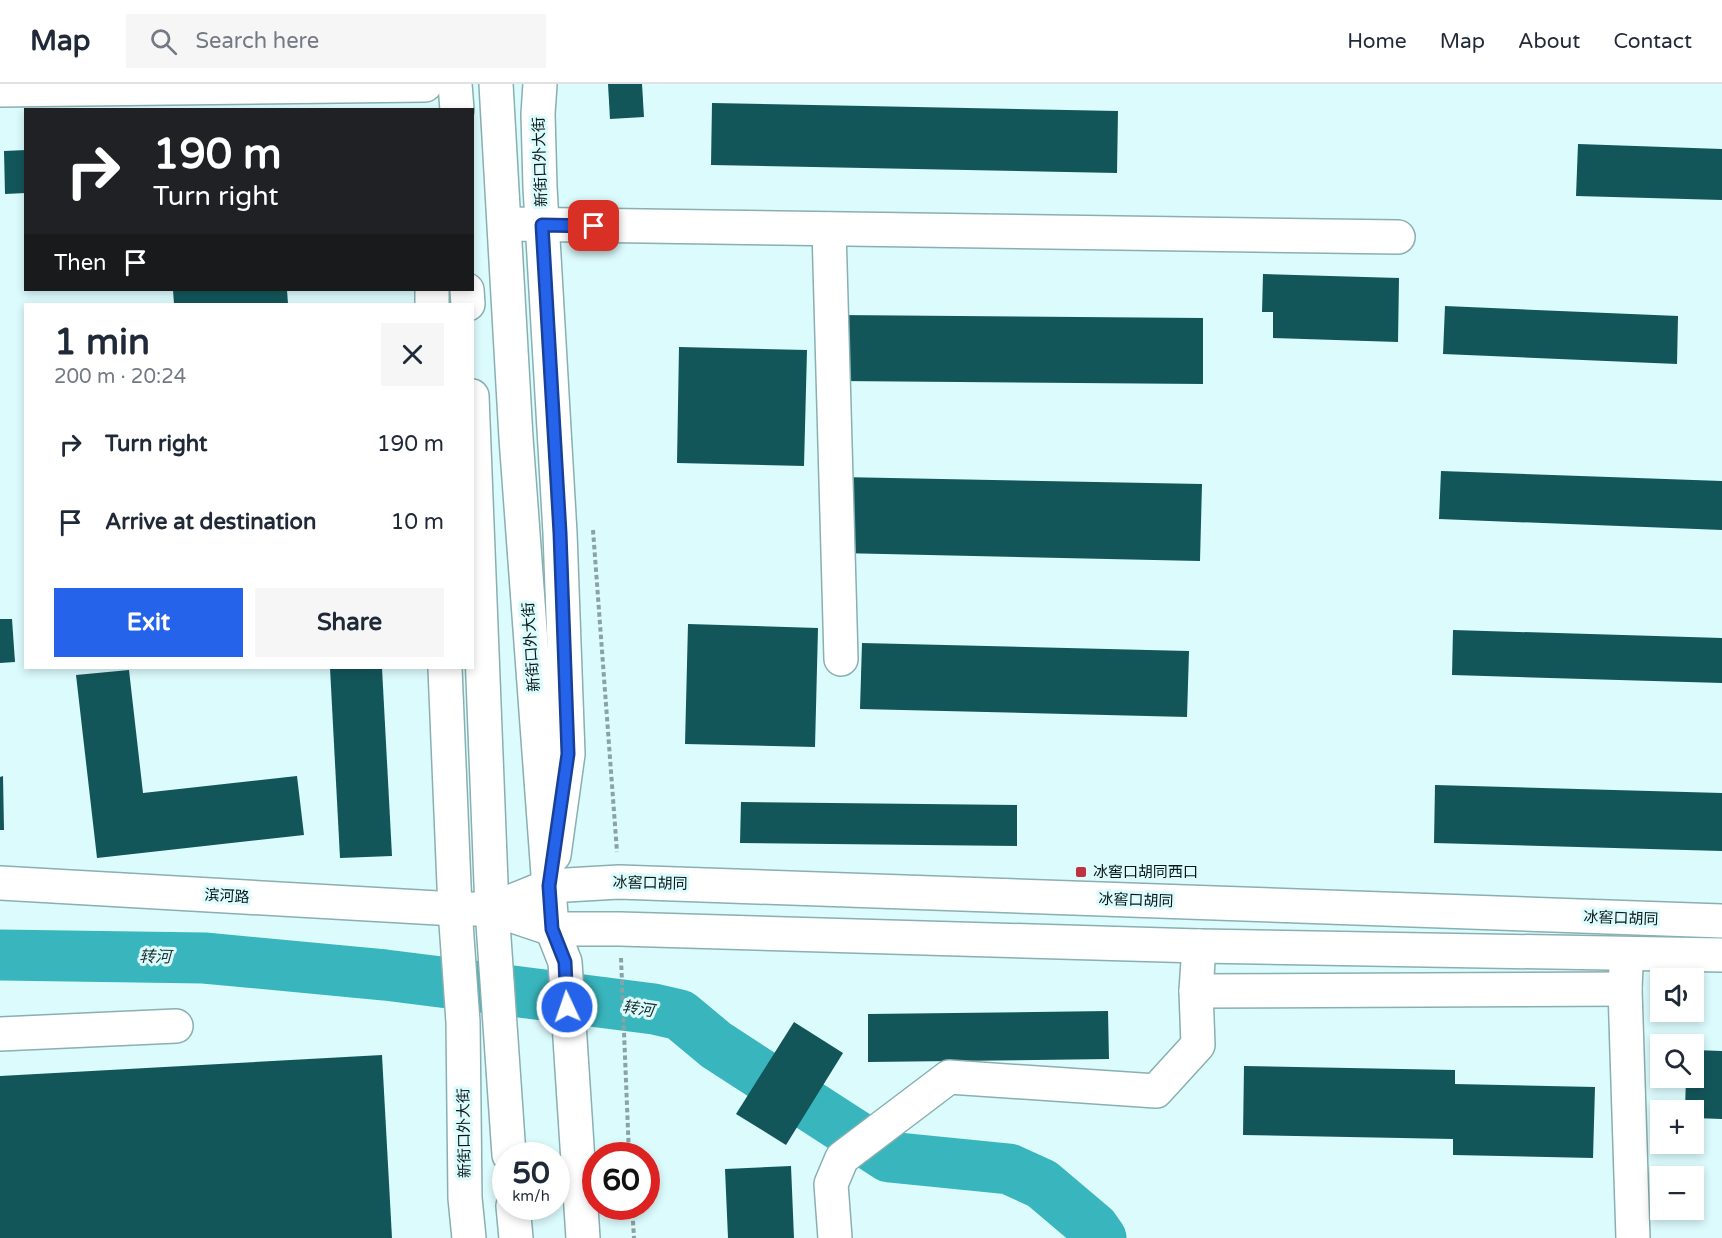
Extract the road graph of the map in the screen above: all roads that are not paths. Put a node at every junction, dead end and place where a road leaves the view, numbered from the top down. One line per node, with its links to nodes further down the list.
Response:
1 (496, 84): 6 (street, 新街口外大街)
2 (540, 84): 7 (street, 新街口外大街)
3 (0, 90): 4 (street)
4 (433, 91): 5 (street)
5 (454, 108)
6 (505, 224): 7 (street); 14 (street, 新街口外大街)
7 (542, 225): 8 (street); 14 (street, 新街口外大街)
8 (828, 229): 9 (street); 11 (street)
9 (1398, 237)
10 (474, 447): 16 (street)
11 (841, 659)
12 (445, 669): 15 (street, 新街口外大街)
13 (0, 883): 15 (street, 滨河路)
14 (549, 886): 16 (street, 冰窖口胡同); 17 (street, 冰窖口胡同); 18 (street, 新街口外大街)
15 (455, 909): 16 (street, 滨河路); 28 (street, 新街口外大街)
16 (492, 909): 18 (street); 26 (street)
17 (1722, 921)
18 (552, 929): 19 (street); 30 (street, 新街口外大街)
19 (1199, 946): 20 (street); 23 (street)
20 (1627, 953): 21 (street); 22 (street)
21 (1722, 955)
22 (1625, 989): 23 (street); 32 (street)
23 (1196, 991): 31 (street)
24 (176, 1026): 25 (street)
25 (0, 1034)
26 (508, 1142)
27 (514, 1220): 29 (street)
28 (469, 1238)
29 (516, 1238)
30 (583, 1238)
31 (835, 1238)
32 (1633, 1238)

